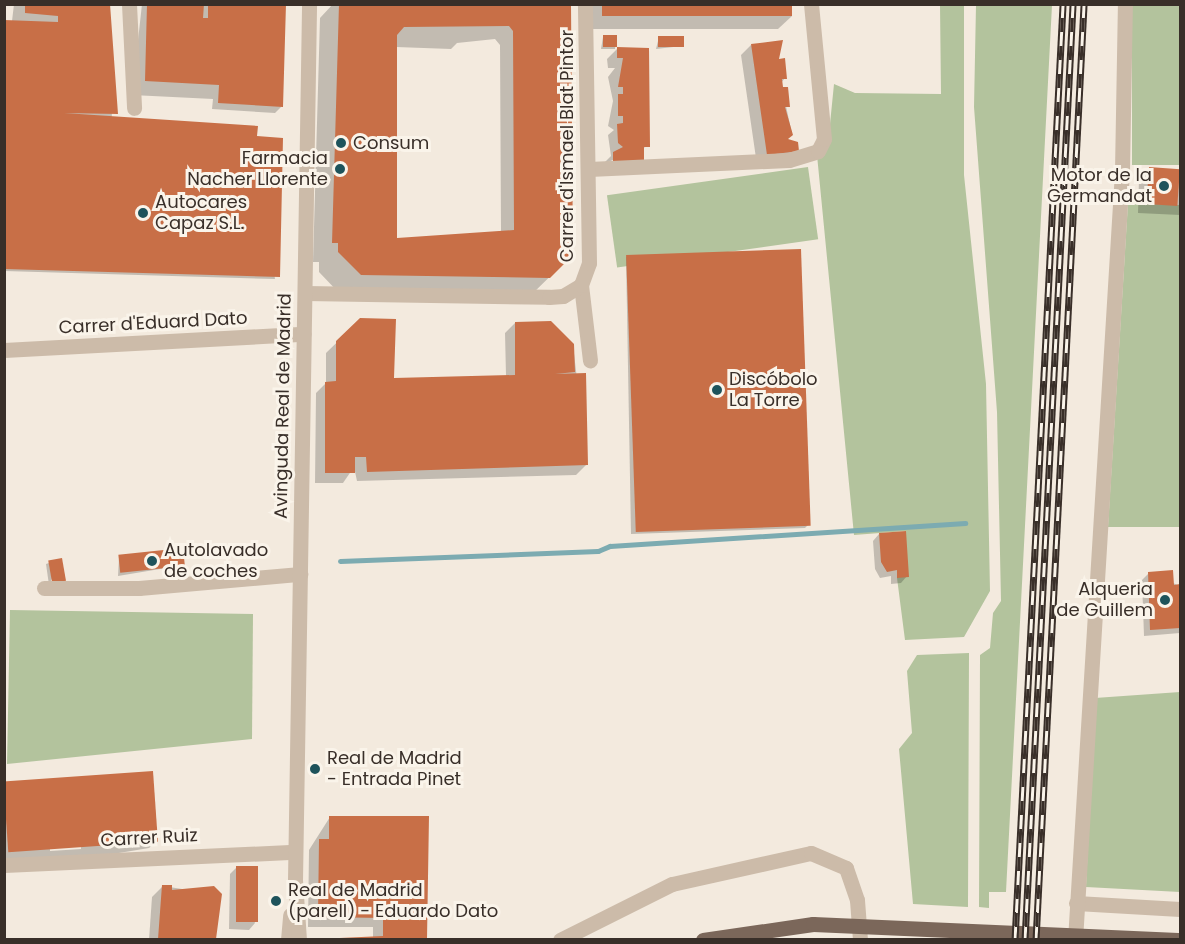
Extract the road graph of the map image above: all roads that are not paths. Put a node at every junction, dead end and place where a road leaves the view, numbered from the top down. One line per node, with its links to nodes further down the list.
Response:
1 (129, 4): 6 (street)
2 (309, 4): 9 (street, Avinguda Real de Madrid)
3 (585, 4): 7 (street, Carrer d'Ismael Blat Pintor)
4 (811, 4): 7 (street)
5 (1125, 4): 18 (street)
6 (134, 108)
7 (589, 169): 8 (street, Carrer d'Ismael Blat Pintor)
8 (581, 285): 9 (street, Carrer d'Ismael Blat Pintor); 12 (street, Carrer d'Ismael Blat Pintor)
9 (305, 293): 10 (street, Avinguda Real de Madrid)
10 (303, 334): 11 (street, Carrer d'Eduard Dato); 13 (street, Avinguda Real de Madrid)
11 (4, 350)
12 (590, 360)
13 (300, 574): 14 (street); 15 (street, Avinguda Real de Madrid)
14 (44, 588)
15 (295, 852): 16 (street, Carrer Ruiz); 17 (street, Avinguda Real de Madrid)
16 (4, 865)
17 (295, 880): 20 (street, Avinguda Real de Madrid); 21 (street, Avinguda Real de Madrid)
18 (1076, 903): 19 (street); 25 (street)
19 (1180, 909)
20 (288, 939)
21 (299, 939)
22 (560, 939): 24 (street)
23 (703, 939): 26 (main road)
24 (860, 939)
25 (1075, 939)
26 (1178, 939)

